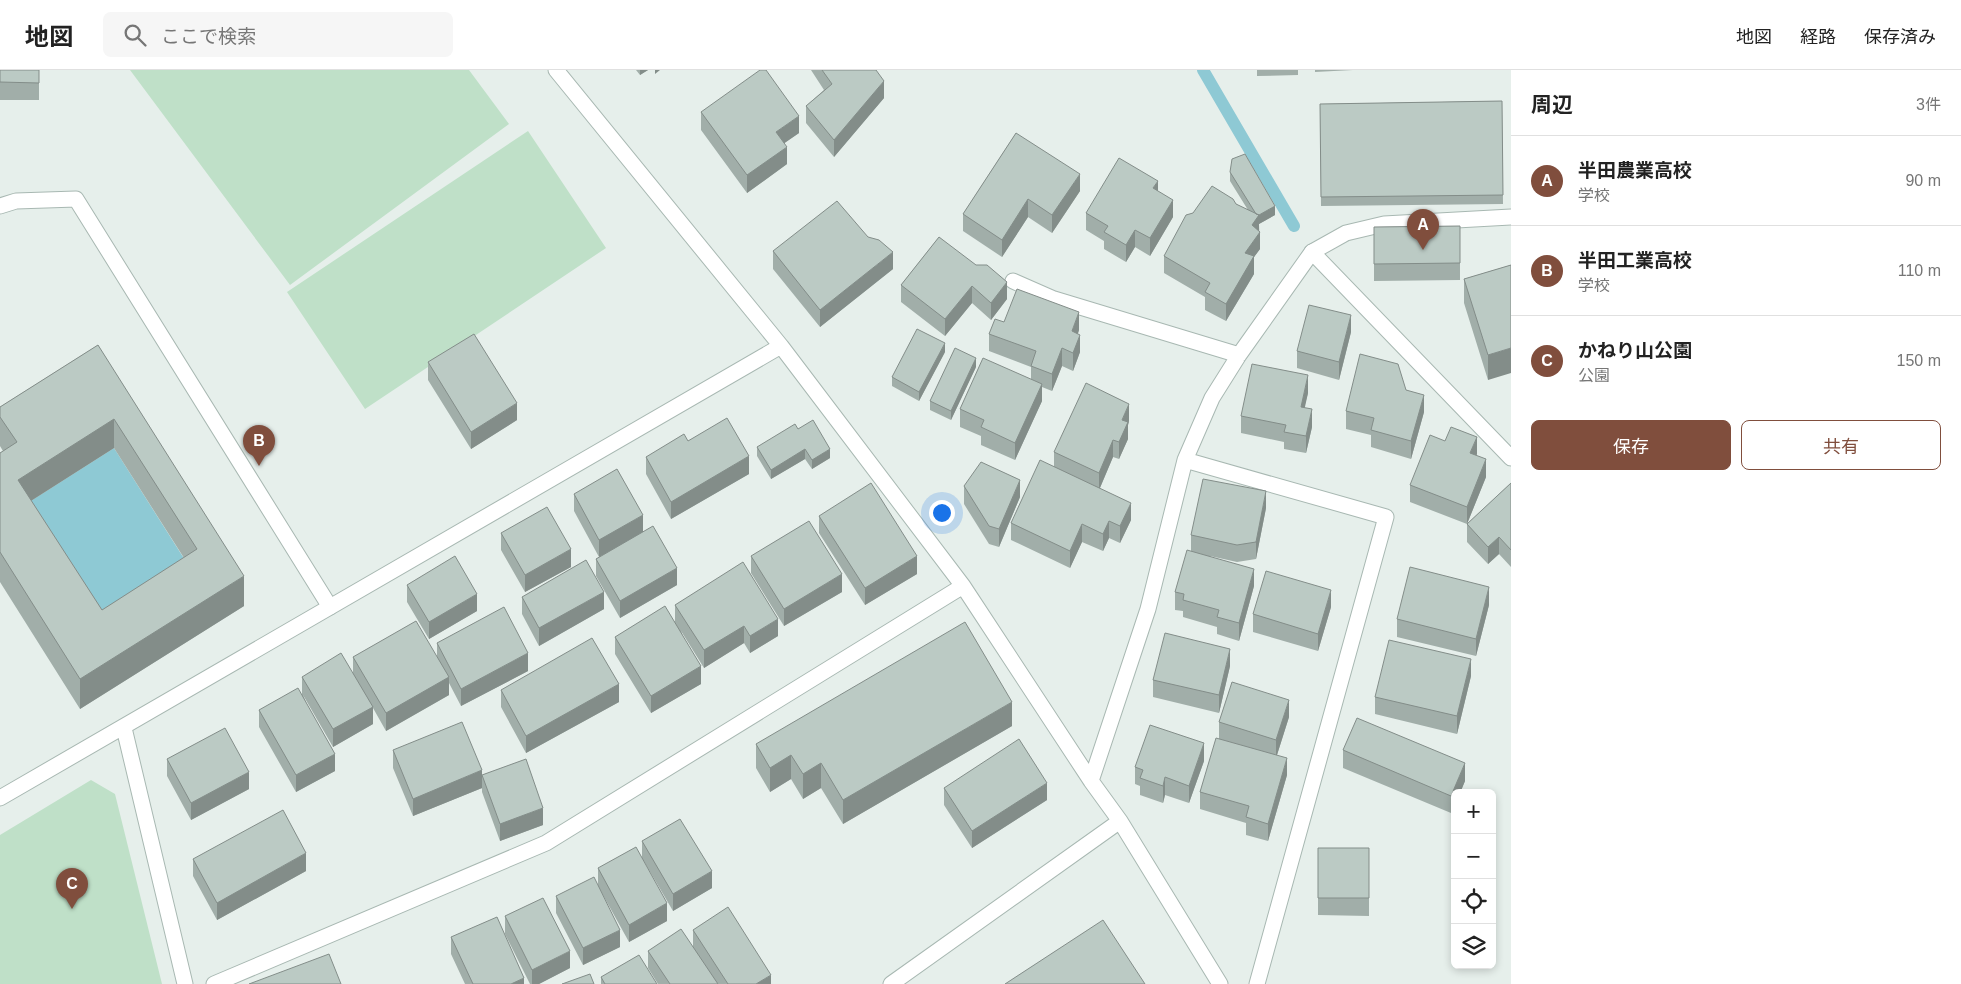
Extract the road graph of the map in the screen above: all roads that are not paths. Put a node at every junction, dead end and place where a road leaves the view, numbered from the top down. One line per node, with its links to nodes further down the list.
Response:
1 (556, 70): 6 (street)
2 (0, 206): 11 (street)
3 (1511, 217): 4 (street)
4 (1312, 252): 7 (street); 8 (street)
5 (1013, 281): 7 (street)
6 (781, 346): 10 (street); 11 (street)
7 (1239, 355): 9 (street)
8 (1511, 458)
9 (1185, 460): 13 (street); 20 (street)
10 (963, 586): 13 (street); 17 (street)
11 (330, 608): 12 (street)
12 (124, 728): 14 (street); 16 (street)
13 (1091, 781): 15 (street)
14 (0, 798)
15 (1120, 821): 18 (street); 19 (street)
16 (184, 984)
17 (214, 984)
18 (891, 984)
19 (1220, 984)
20 (1257, 984)

